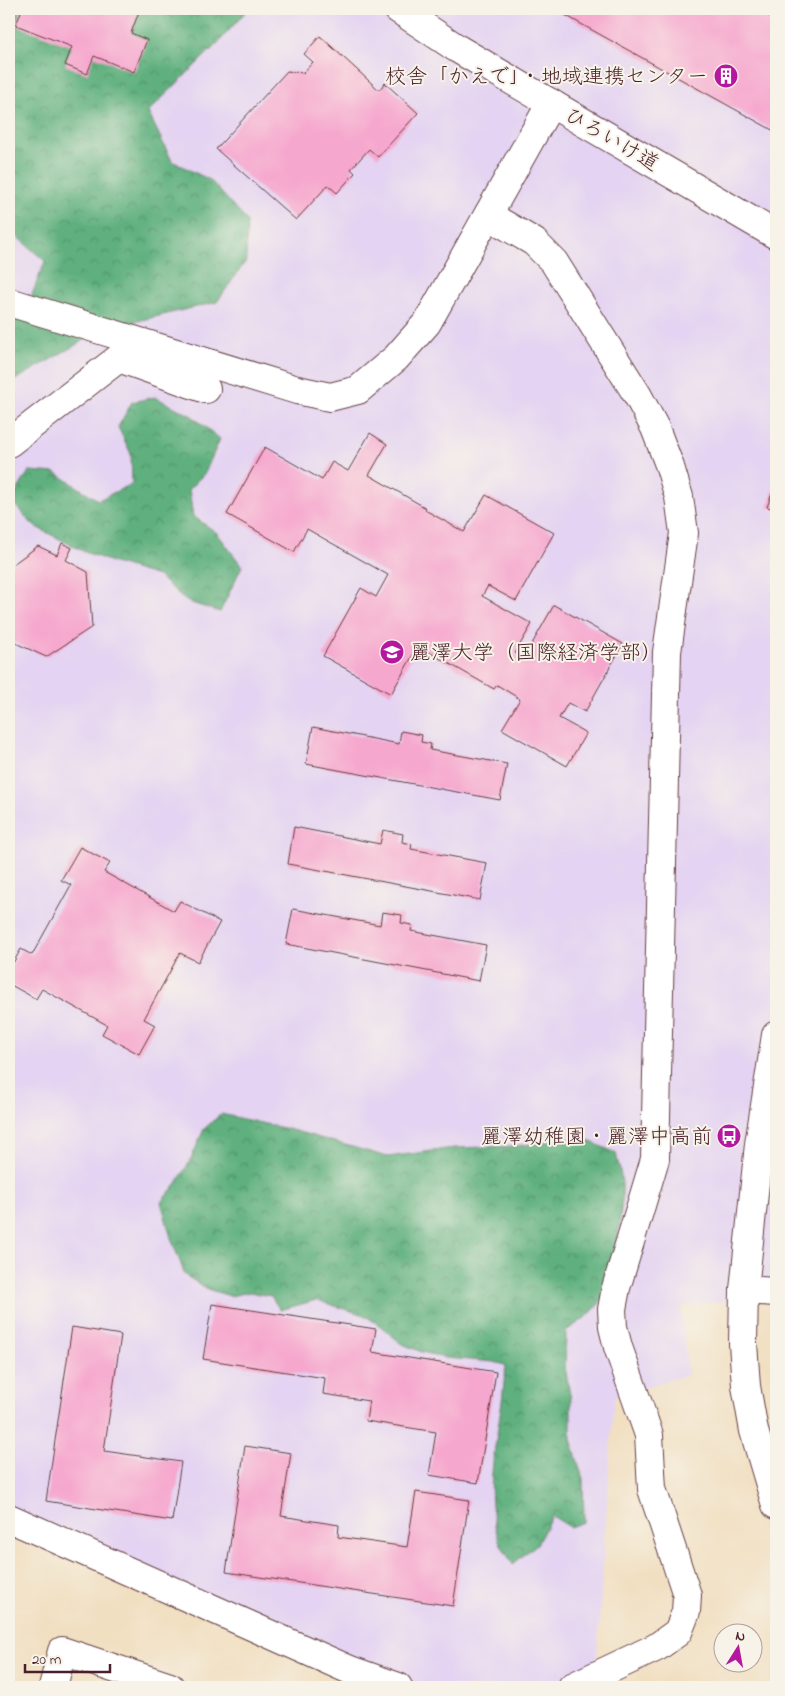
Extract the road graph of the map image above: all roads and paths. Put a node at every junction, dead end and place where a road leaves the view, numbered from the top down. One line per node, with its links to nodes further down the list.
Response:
1 (398, 9): 2 (street, ひろいけ道)
2 (551, 104): 3 (street); 4 (street, ひろいけ道)
3 (488, 215): 5 (street); 16 (street)
4 (776, 235)
5 (9, 302)
6 (206, 389): 7 (street)
7 (9, 443)
8 (776, 1035): 9 (street)
9 (744, 1290): 10 (street); 11 (street)
10 (776, 1292)
11 (776, 1505)
12 (9, 1518): 15 (street)
13 (53, 1687): 14 (street)
14 (170, 1687)
15 (398, 1687)
16 (572, 1687)

